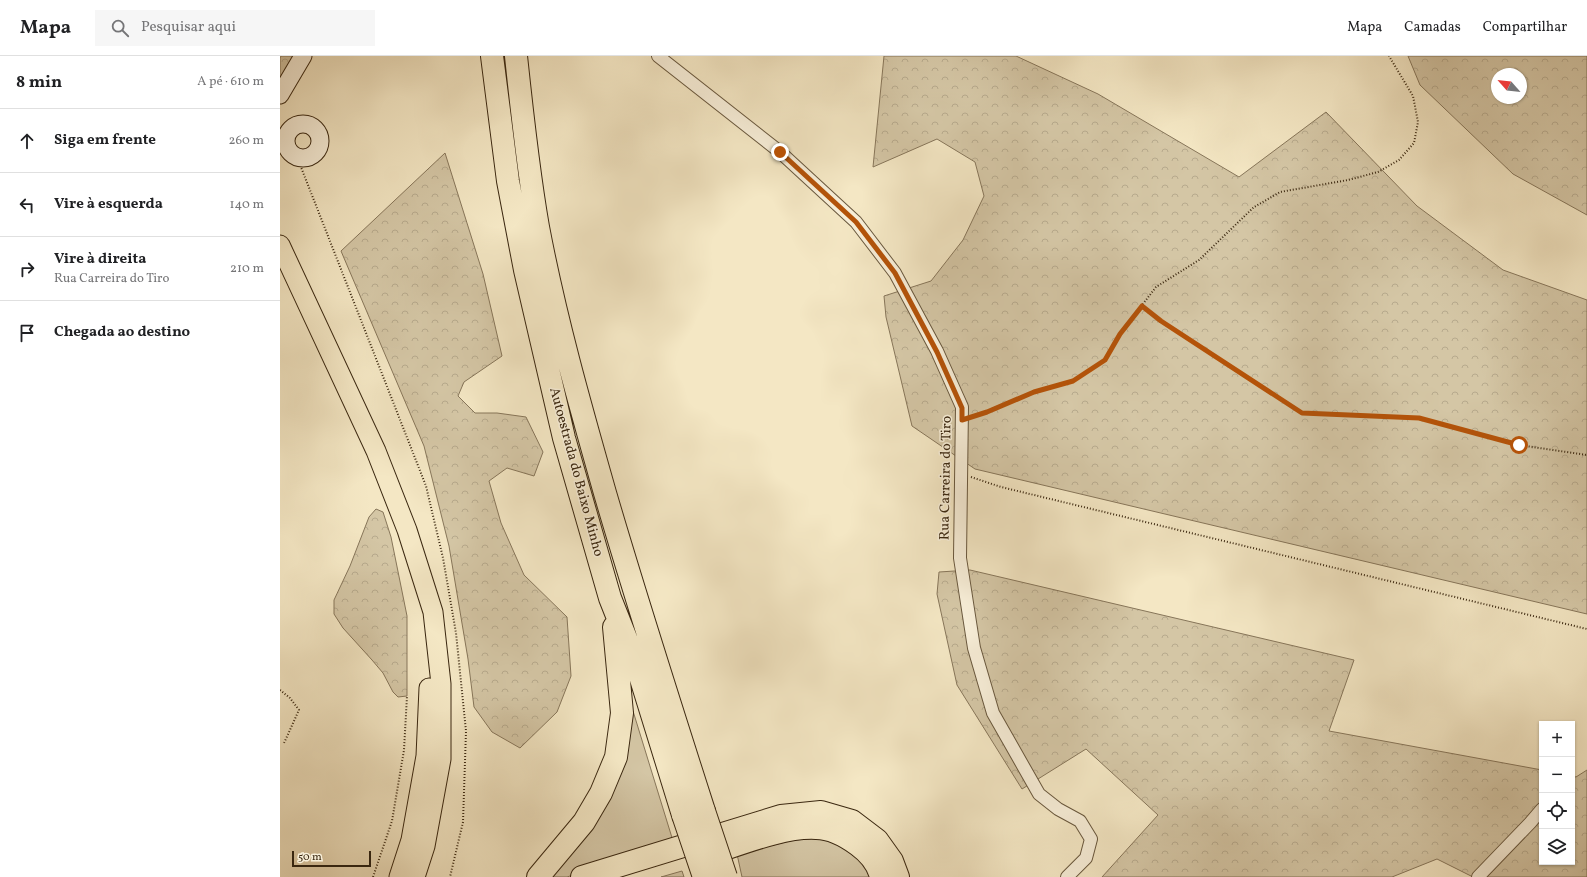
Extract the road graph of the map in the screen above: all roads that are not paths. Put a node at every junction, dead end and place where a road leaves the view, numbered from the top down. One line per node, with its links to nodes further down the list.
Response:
1 (303, 56): 5 (street)
2 (492, 56): 10 (highway, Autoestrada do Baixo Minho)
3 (516, 56): 18 (highway, Autoestrada do Baixo Minho, bridge)
4 (658, 56): 21 (street, Rua Carreira do Tiro)
5 (280, 95)
6 (285, 125): 7 (street); 7 (street)
7 (284, 150)
8 (280, 245): 9 (main road)
9 (407, 530): 12 (main road); 13 (main road)
10 (610, 598): 14 (highway); 17 (highway, Autoestrada do Baixo Minho, bridge)
11 (1539, 812): 22 (street)
12 (399, 877)
13 (415, 877)
14 (538, 877)
15 (582, 877): 20 (highway)
16 (635, 877): 19 (highway)
17 (704, 877)
18 (726, 877)
19 (881, 877)
20 (898, 877)
21 (1067, 877)
22 (1478, 877)

